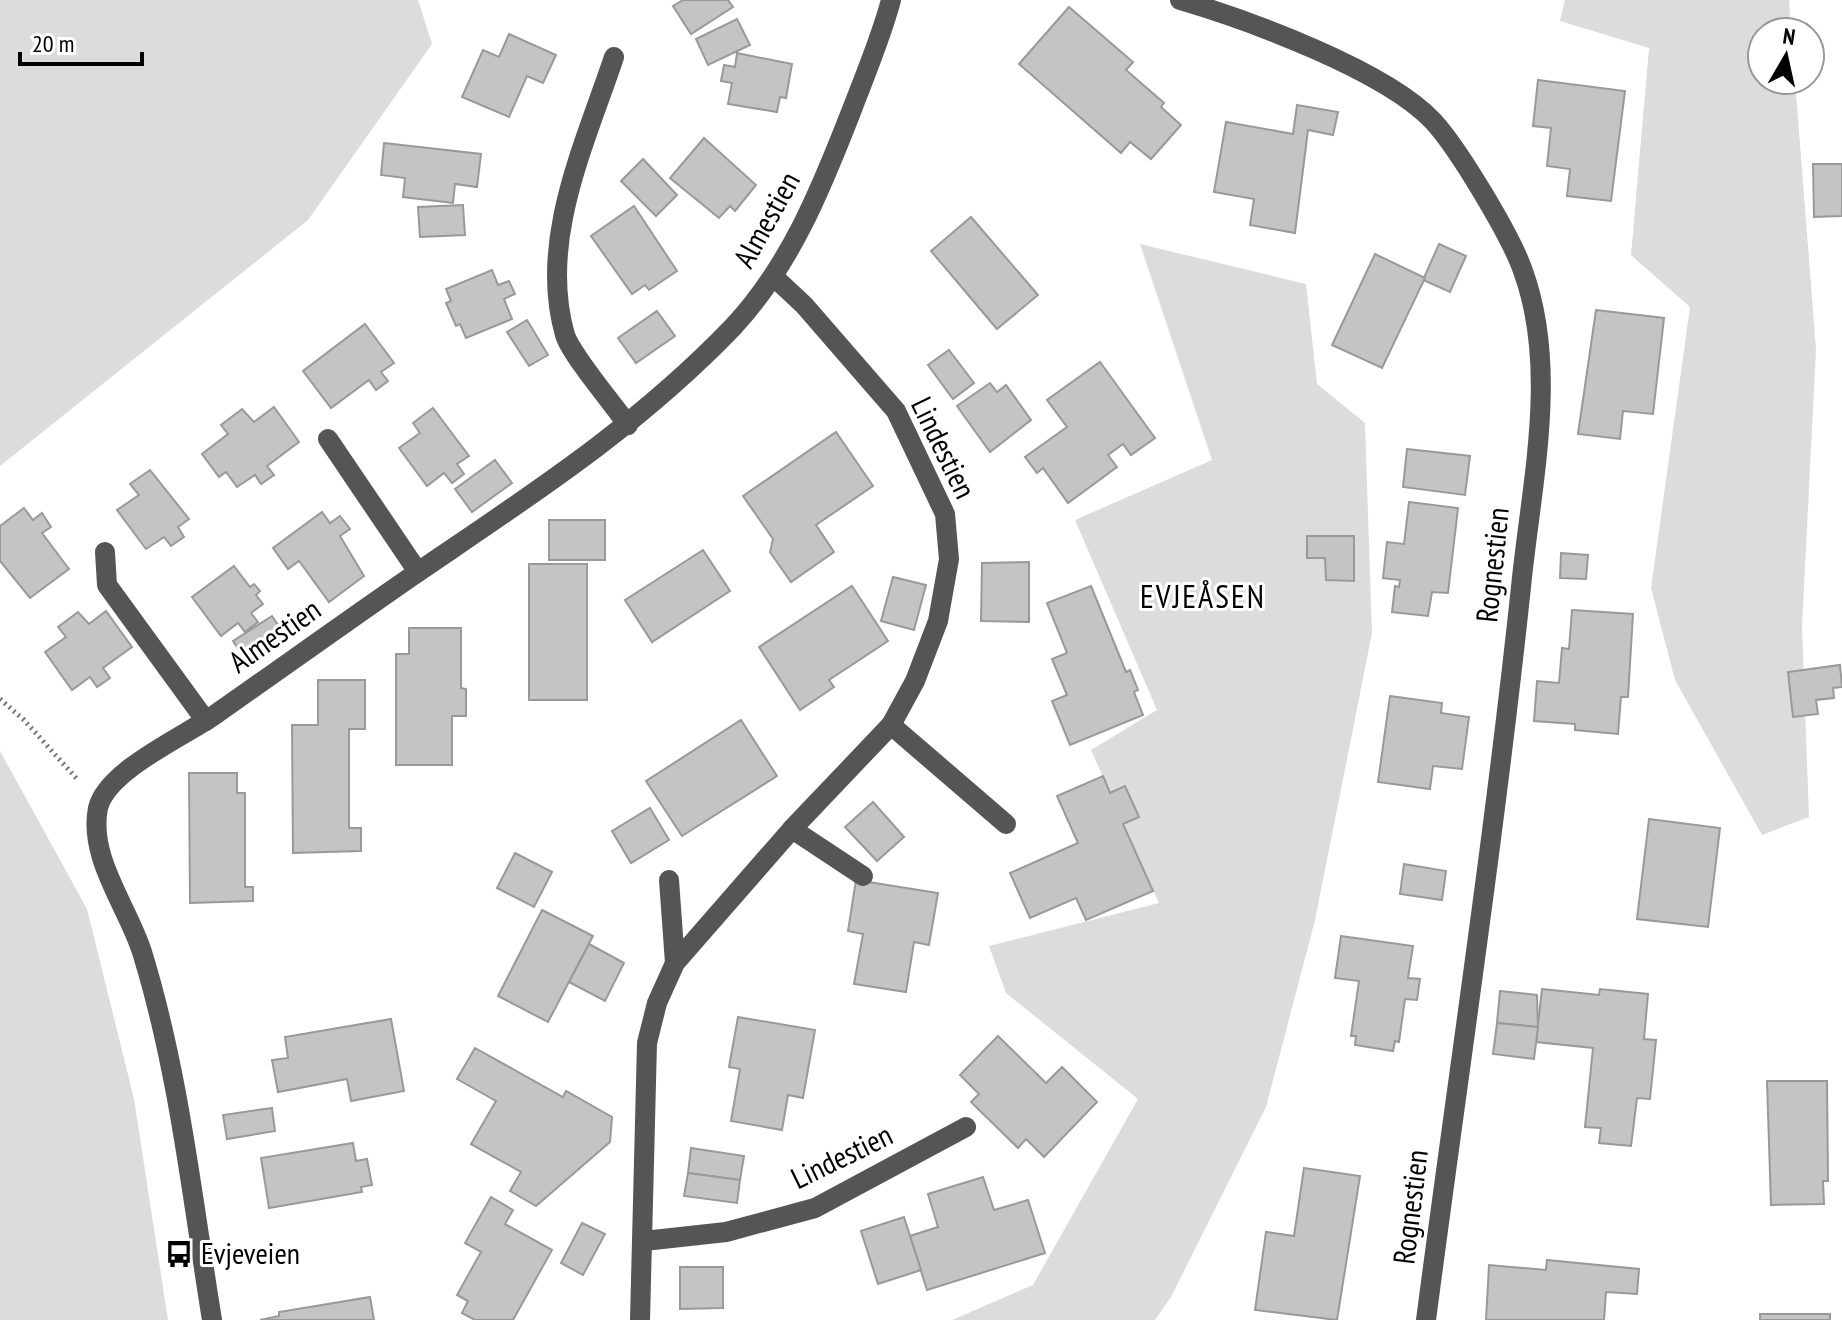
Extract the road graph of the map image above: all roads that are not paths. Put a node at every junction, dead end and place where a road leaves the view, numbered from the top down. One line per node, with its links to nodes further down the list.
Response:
1 (891, 0): 4 (street, Almestien)
2 (1180, 0): 20 (street, Rognestien)
3 (614, 57): 5 (street)
4 (774, 277): 5 (street, Almestien); 10 (street, Lindestien)
5 (628, 425): 8 (street, Almestien)
6 (328, 439): 8 (street)
7 (105, 552): 9 (street)
8 (418, 572): 9 (street, Almestien)
9 (206, 721): 18 (street, Almestien)
10 (891, 725): 11 (street); 12 (street, Lindestien)
11 (1006, 824)
12 (792, 829): 13 (street); 15 (street, Lindestien)
13 (863, 876)
14 (669, 880): 15 (street, Lindestien)
15 (675, 963): 17 (street, Lindestien)
16 (966, 1127): 17 (street, Lindestien)
17 (644, 1241): 19 (street, Lindestien)
18 (212, 1320)
19 (640, 1320)
20 (1426, 1320)

